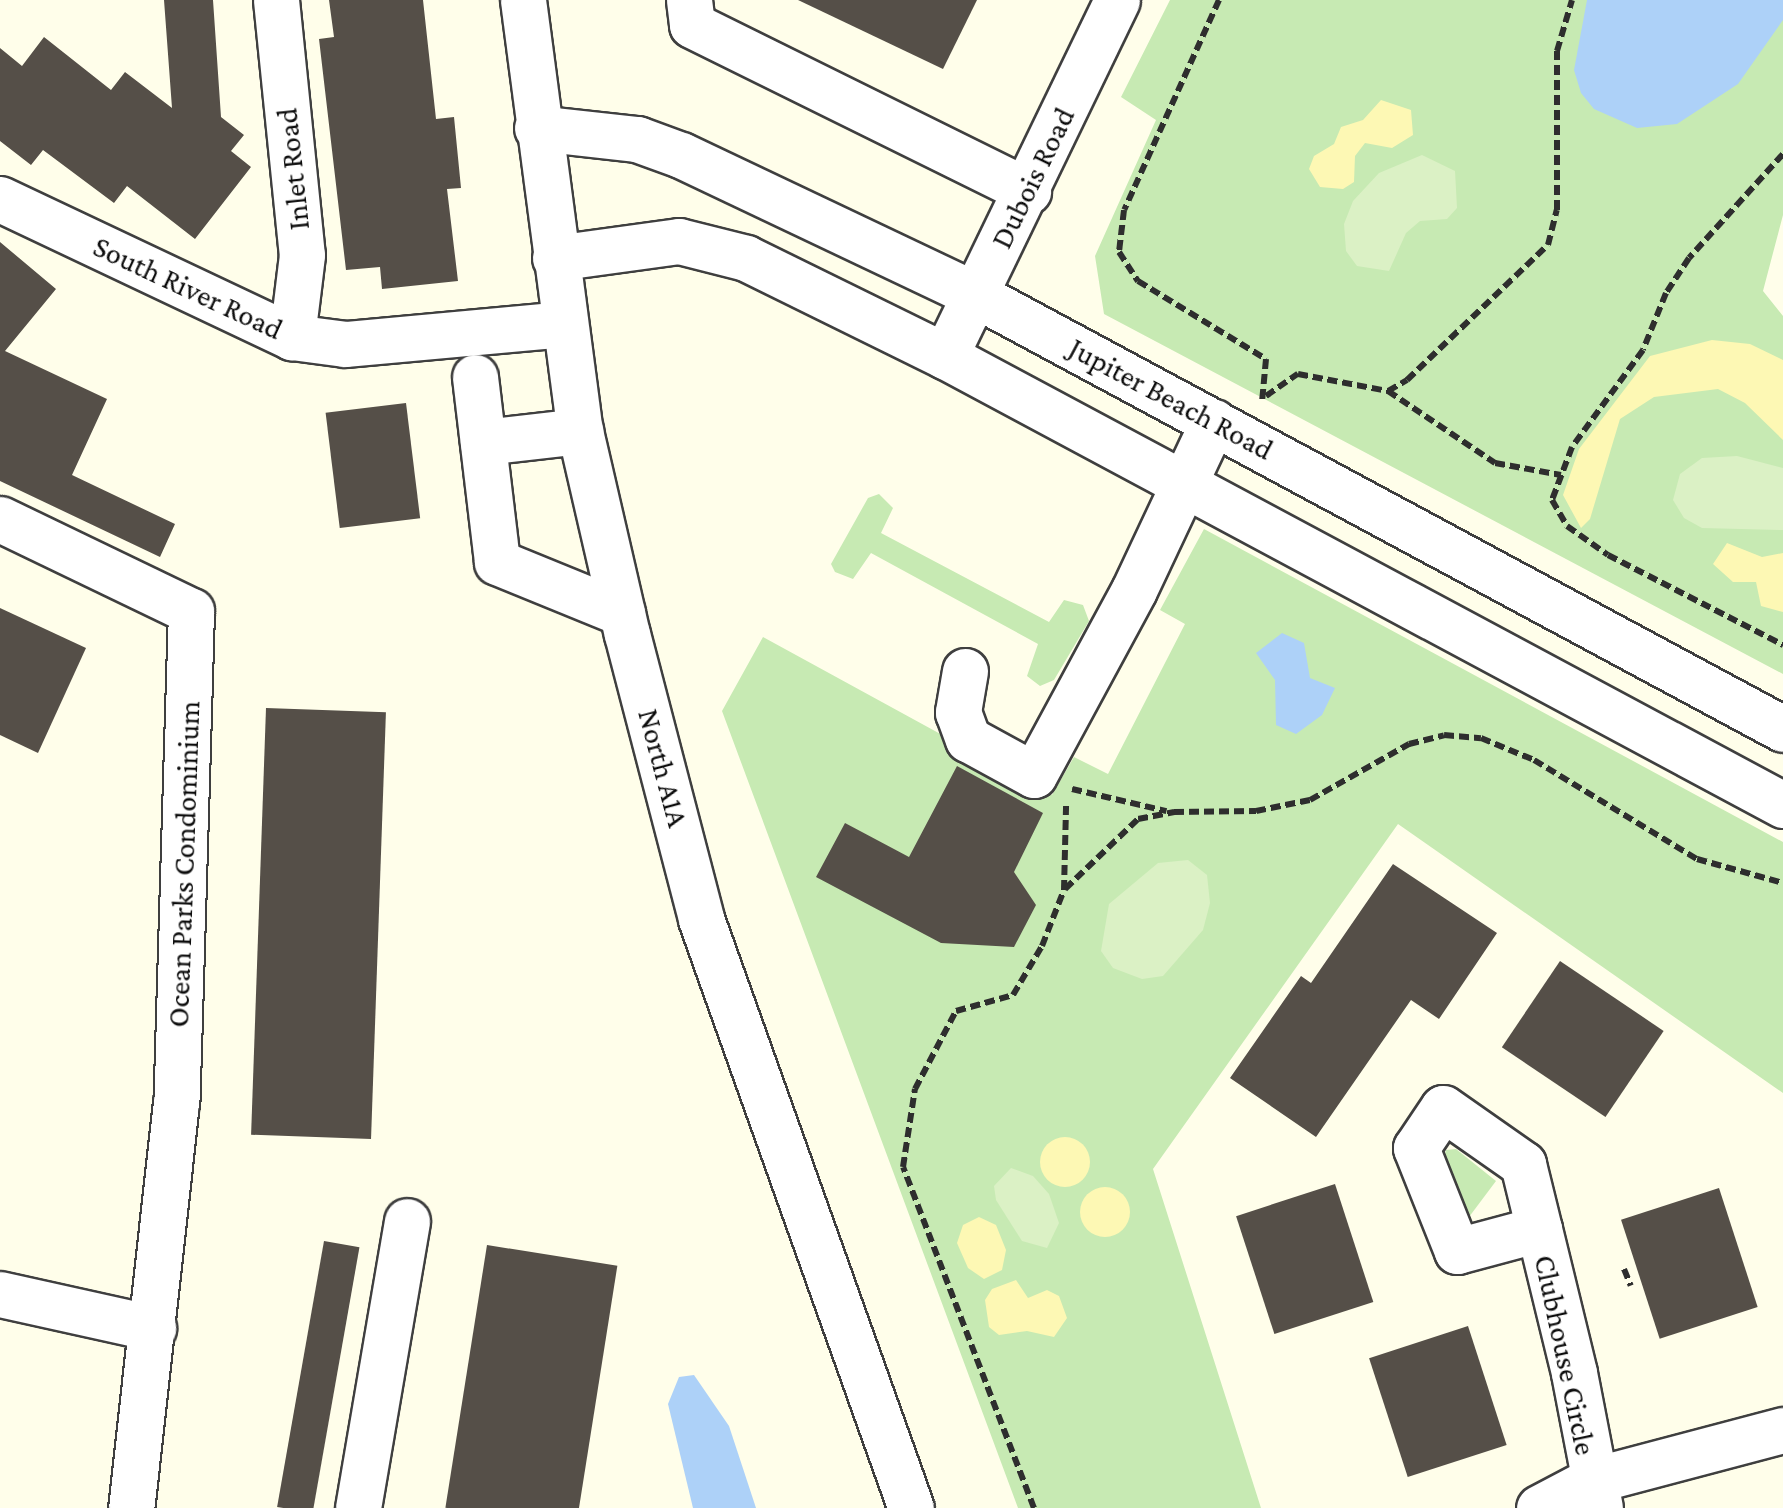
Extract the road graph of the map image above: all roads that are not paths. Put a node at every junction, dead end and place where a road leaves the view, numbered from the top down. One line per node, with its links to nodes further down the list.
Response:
1 (276, 0): 11 (street, Inlet Road)
2 (523, 0): 5 (street, North A1A)
3 (689, 0): 6 (street)
4 (1117, 0): 6 (street, Dubois Road)
5 (537, 128): 8 (street, North A1A); 9 (street, Jupiter Beach Road)
6 (1028, 191): 9 (street, Dubois Road)
7 (0, 200): 11 (street, South River Road)
8 (555, 258): 10 (street, North A1A); 12 (street)
9 (976, 295): 12 (street, Dubois Road); 14 (street, Jupiter Beach Road)
10 (564, 324): 11 (street, South River Road); 15 (street, North A1A)
11 (292, 337)
12 (945, 356): 17 (street)
13 (475, 377): 16 (street)
14 (1213, 422): 17 (street); 21 (street, Jupiter Beach Road)
15 (580, 431): 16 (street); 19 (street, North A1A)
16 (483, 442): 19 (street)
17 (1184, 484): 20 (street); 22 (street)
18 (0, 519): 26 (street, Ocean Parks Condominium)
19 (622, 613): 31 (street, North A1A)
20 (965, 671)
21 (1783, 729)
22 (1783, 805)
23 (407, 1221): 30 (street)
24 (1539, 1229): 28 (street, Clubhouse Circle)
25 (0, 1294): 26 (street)
26 (153, 1328): 29 (street, Ocean Parks Condominium)
27 (1783, 1430): 28 (street, Clubhouse Circle)
28 (1595, 1495): 32 (street, Clubhouse Circle)
29 (131, 1508)
30 (358, 1508)
31 (911, 1508)
32 (1539, 1508)

